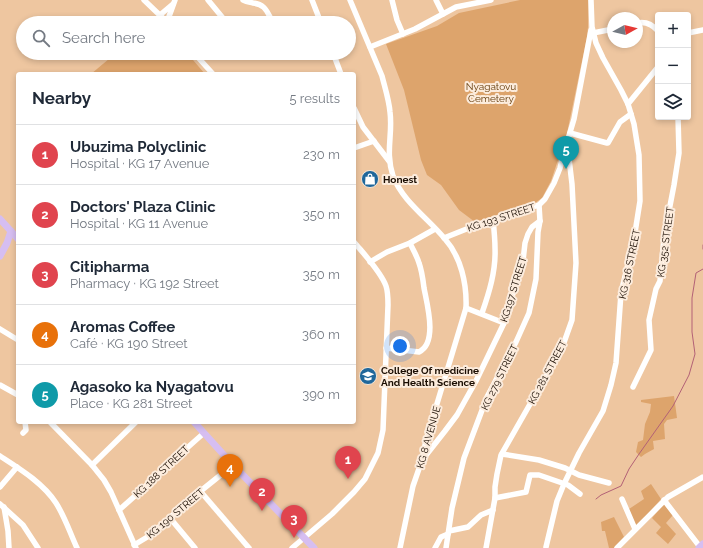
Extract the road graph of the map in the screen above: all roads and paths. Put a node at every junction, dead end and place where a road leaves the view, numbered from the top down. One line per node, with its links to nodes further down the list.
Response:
1 (144, 0): 12 (street)
2 (208, 0): 14 (street)
3 (243, 0): 15 (street)
4 (312, 0): 16 (street)
5 (350, 0): 24 (street, KG 8 AVENUE)
6 (392, 0): 23 (street)
7 (436, 0): 11 (street)
8 (491, 0): 11 (street)
9 (591, 0): 20 (street, KG 316 STREET)
10 (174, 2): 12 (street); 13 (street)
11 (443, 14): 23 (street)
12 (160, 15)
13 (170, 16)
14 (221, 16)
15 (269, 16)
16 (318, 16)
17 (643, 22): 18 (street)
18 (655, 28)
19 (607, 29): 20 (street)
20 (592, 30): 30 (street, KG 316 STREET); 34 (street, KG 193 STREET)
21 (703, 30): 22 (street)
22 (691, 32)
23 (403, 34): 24 (street)
24 (370, 48): 38 (street, KG 8 AVENUE)
25 (200, 60): 28 (street)
26 (336, 60): 29 (street)
27 (655, 71): 30 (street)
28 (211, 72)
29 (340, 72)
30 (628, 104): 32 (street, KG 316 STREET)
31 (356, 112): 35 (street)
32 (631, 114): 34 (street); 72 (street, KG 316 STREET)
33 (678, 120): 58 (street, KG 352 STREET)
34 (570, 133): 36 (street, KG 193 STREET)
35 (374, 141): 37 (street); 38 (street)
36 (567, 142): 39 (street, KG 193 STREET); 66 (street, KG 281 STREET)
37 (356, 147)
38 (389, 161): 43 (street, KG 8 AVENUE)
39 (539, 205): 41 (street, KG 193 STREET); 42 (street, KG 279 STREET)
40 (0, 219): 44 (main road)
41 (493, 219): 46 (street, KG 193 STREET); 52 (street)
42 (540, 221): 53 (street, KG197 STREET); 87 (street, KG 279 STREET)
43 (435, 229): 46 (street, KG 8 AVENUE); 47 (street)
44 (11, 231): 45 (main road); 49 (main road)
45 (16, 237)
46 (444, 238): 51 (street, KG 8 AVENUE)
47 (410, 243): 50 (street); 56 (street)
48 (356, 244): 50 (street)
49 (0, 256)
50 (370, 262): 56 (street)
51 (466, 308): 52 (street); 68 (street, KG 8 AVENUE)
52 (482, 313): 53 (street)
53 (504, 323): 68 (street, KG197 STREET)
54 (0, 329): 55 (street)
55 (16, 339)
56 (386, 348): 88 (street)
57 (0, 385): 59 (street)
58 (633, 387)
59 (16, 394)
60 (25, 424): 64 (street)
61 (52, 424): 69 (street)
62 (134, 424): 69 (street)
63 (196, 424): 65 (main road)
64 (23, 433)
65 (204, 433): 70 (main road); 83 (street, KG 188 STREET)
66 (502, 454): 72 (street); 79 (street, KG 281 STREET)
67 (0, 456): 71 (street)
68 (422, 460): 98 (street, KG 8 AVENUE)
69 (92, 465): 83 (street)
70 (233, 465): 77 (street, KG 190 STREET); 88 (main road)
71 (17, 467): 76 (street); 93 (street)
72 (570, 470): 74 (street); 75 (street, KG 316 STREET)
73 (703, 477): 81 (street)
74 (610, 483)
75 (564, 484): 78 (street); 79 (street); 102 (street, KG 316 STREET)
76 (0, 487)
77 (200, 492): 85 (street, KG 190 STREET); 95 (street)
78 (580, 494)
79 (495, 498): 84 (street, KG 281 STREET)
80 (622, 499): 86 (street)
81 (664, 500): 86 (street); 89 (street)
82 (2, 506): 91 (street); 92 (street)
83 (119, 510): 90 (street)
84 (493, 510): 87 (street); 101 (street, KG 281 STREET)
85 (170, 518): 90 (street, KG 190 STREET); 94 (street)
86 (635, 529): 103 (street)
87 (448, 532): 99 (street); 100 (street, KG 279 STREET)
88 (303, 537): 96 (street); 97 (main road)
89 (701, 546)
90 (135, 547)
91 (9, 548)
92 (38, 548)
93 (77, 548)
94 (195, 548)
95 (249, 548)
96 (292, 548)
97 (314, 548)
98 (400, 548)
99 (435, 548)
100 (446, 548)
101 (486, 548)
102 (545, 548)
103 (617, 548)

